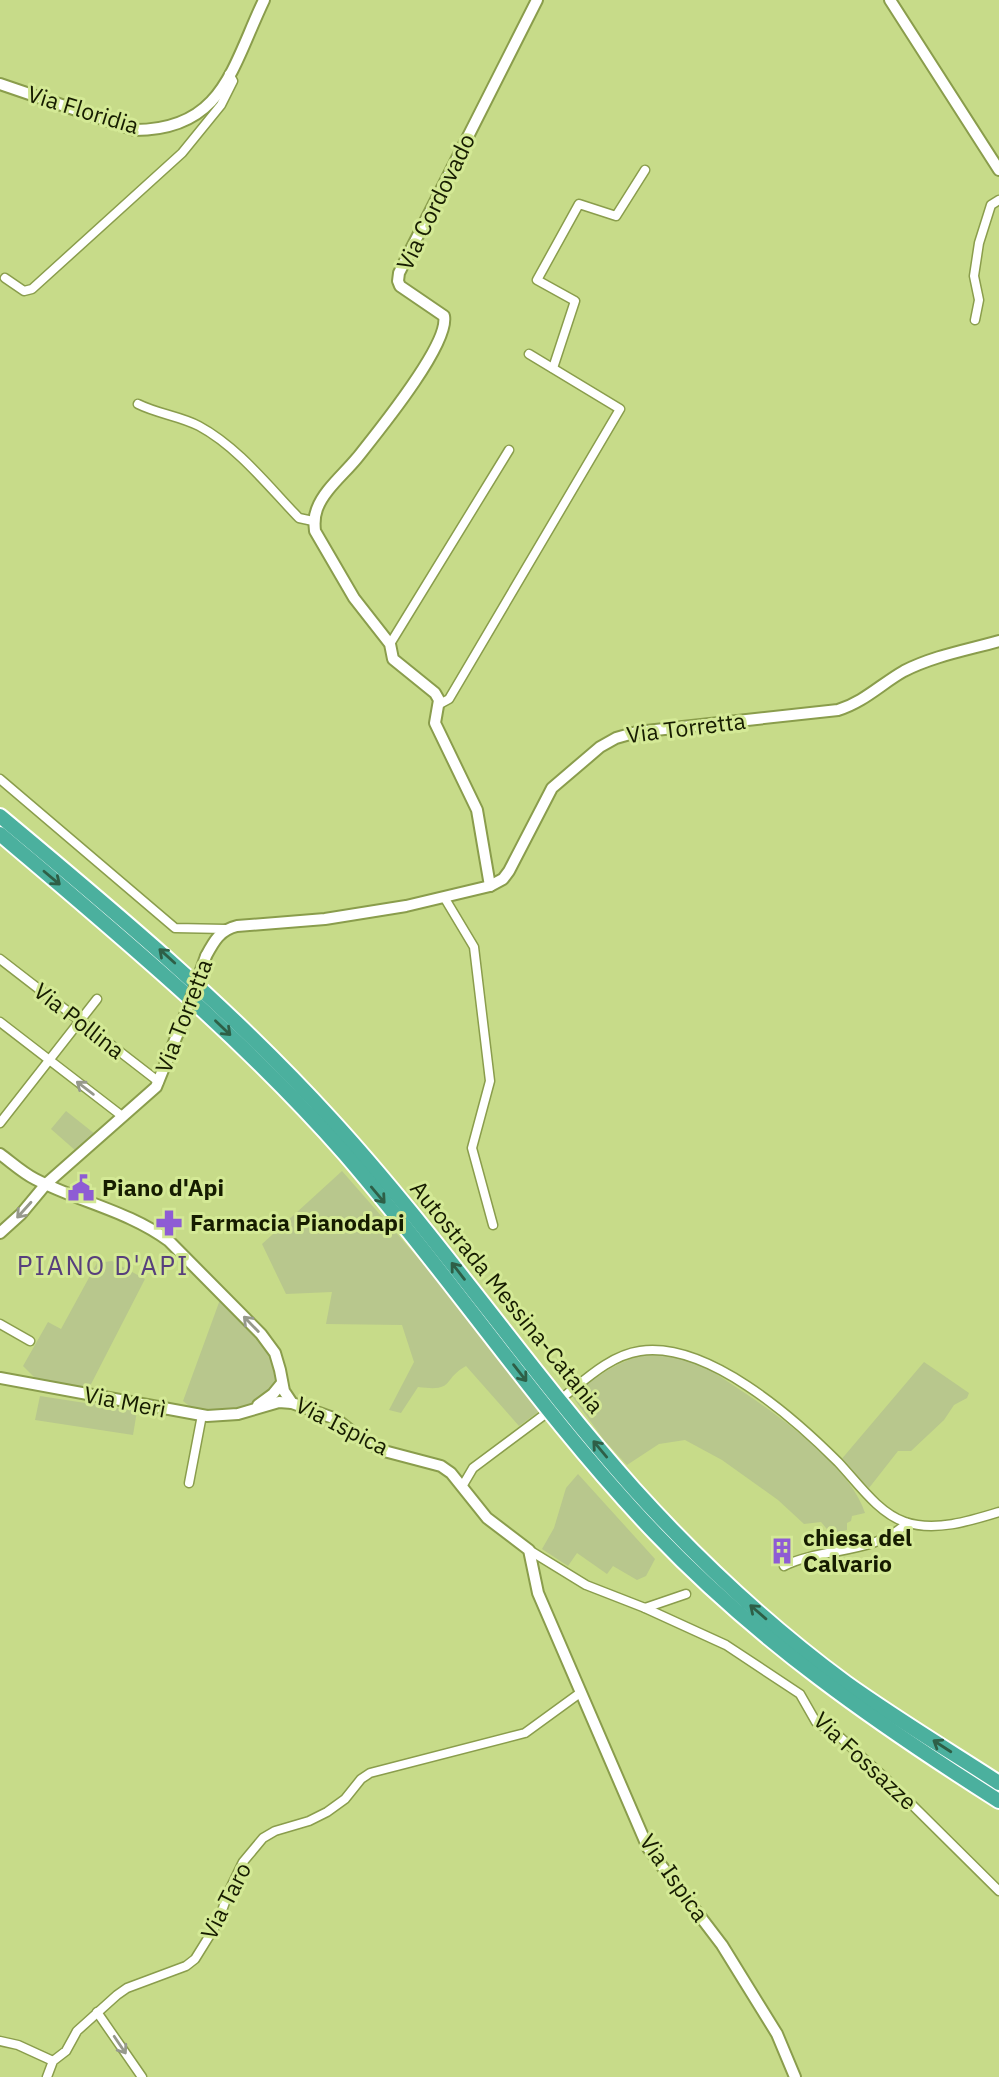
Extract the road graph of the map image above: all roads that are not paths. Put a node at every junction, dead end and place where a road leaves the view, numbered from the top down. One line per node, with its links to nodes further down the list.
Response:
1 (264, 0): 4 (street, Via Floridia)
2 (537, 0): 15 (street, Via Cordovado)
3 (890, 0): 7 (street)
4 (229, 74): 5 (street, Via Floridia); 9 (street)
5 (0, 84)
6 (645, 170): 12 (street)
7 (999, 170)
8 (999, 200): 10 (street)
9 (5, 278)
10 (975, 320)
11 (529, 354): 12 (street)
12 (553, 368): 18 (street)
13 (138, 404): 15 (street)
14 (509, 450): 17 (street)
15 (313, 521): 17 (street)
16 (999, 641): 22 (street, Via Torretta)
17 (390, 644): 18 (street)
18 (438, 705): 22 (street)
19 (0, 779): 24 (street, Via Torretta)
20 (0, 816): 58 (highway, Autostrada Messina-Catania, one-way to 20)
21 (0, 834): 59 (highway, Autostrada Messina-Catania, one-way to 59)
22 (490, 886): 23 (street, Via Torretta)
23 (444, 897): 24 (street, Via Torretta); 35 (street)
24 (226, 929): 30 (street, Via Torretta, bridge)
25 (0, 959): 27 (street, Via Pollina)
26 (97, 999): 27 (street)
27 (80, 1021): 29 (street); 30 (street, Via Pollina)
28 (0, 1022): 29 (street)
29 (49, 1060): 31 (street, one-way to 29); 32 (street)
30 (159, 1082): 31 (street, Via Torretta)
31 (121, 1116): 34 (street, Via Torretta)
32 (0, 1123)
33 (0, 1154): 34 (street, Via Ispica)
34 (46, 1184): 36 (street, Via Torretta, one-way to 36); 40 (street, Via Ispica, one-way to 34)
35 (493, 1225)
36 (0, 1233)
37 (0, 1324): 38 (street)
38 (30, 1341)
39 (0, 1378): 45 (street, Via Merì)
40 (283, 1387): 42 (street, Via Ispica); 43 (street); 44 (street)
41 (567, 1394): 52 (street)
42 (292, 1403): 43 (street); 48 (street, Via Ispica)
43 (268, 1405): 44 (street, Via Merì)
44 (251, 1410): 45 (street, Via Merì)
45 (202, 1415): 49 (street)
46 (544, 1415): 47 (street)
47 (472, 1468): 48 (street); 50 (street)
48 (451, 1473): 50 (street, Via Ispica)
49 (189, 1483)
50 (463, 1485): 53 (street, Via Ispica)
51 (999, 1512): 52 (street)
52 (907, 1523): 54 (street)
53 (529, 1550): 56 (street, Via Ispica); 57 (street, Via Ispica)
54 (784, 1566)
55 (686, 1594): 56 (street)
56 (645, 1608): 60 (street, Via Fossazze)
57 (580, 1693): 61 (street, Via Taro); 66 (street, Via Ispica)
58 (999, 1783)
59 (999, 1801)
60 (999, 1891)
61 (97, 2012): 63 (street, Via Taro); 65 (street, one-way to 65)
62 (0, 2041): 63 (street)
63 (53, 2062): 64 (street, Via Taro)
64 (47, 2077)
65 (142, 2077)
66 (795, 2077)

